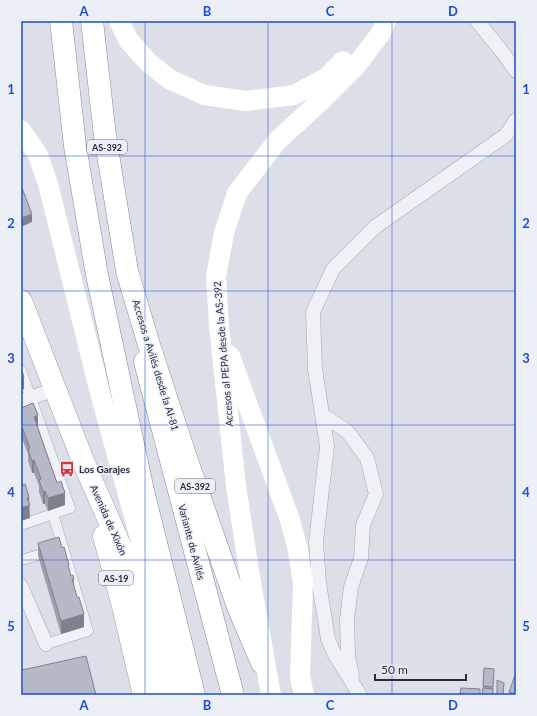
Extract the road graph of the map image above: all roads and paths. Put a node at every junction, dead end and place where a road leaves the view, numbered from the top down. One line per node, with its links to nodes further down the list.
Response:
1 (61, 21): 30 (main road, AS-392)
2 (92, 21): 10 (main road, Accesos a Avilés desde la AI-81 / AS-392)
3 (119, 21): 4 (main road)
4 (376, 21)
5 (386, 21): 32 (main road, Accesos al PEPA desde la AS-392, bridge)
6 (477, 21): 7 (street)
7 (516, 71)
8 (516, 120): 16 (street)
9 (21, 130): 21 (main road)
10 (128, 271): 31 (main road, Variante de Avilés); 33 (main road, Accesos a Avilés desde la AI-81 / AS-392)
11 (21, 301): 14 (main road, Avenida de Xixón / AS-19)
12 (222, 333): 34 (main road, Accesos al PEPA desde la AS-392)
13 (21, 370): 15 (street)
14 (56, 389): 15 (street); 17 (main road, Avenida de Xixón / AS-19)
15 (26, 400): 18 (street)
16 (322, 415): 25 (street); 25 (street)
17 (83, 461): 26 (main road, Avenida de Xixón / AS-19); 27 (main road, Avenida de Xixón / AS-19)
18 (53, 514): 19 (street); 20 (street)
19 (21, 525)
20 (64, 547): 22 (street); 24 (street)
21 (143, 549): 28 (main road); 29 (main road)
22 (21, 560)
23 (21, 586): 24 (street)
24 (46, 644)
25 (357, 691)
26 (144, 695)
27 (162, 695)
28 (178, 695)
29 (186, 695)
30 (195, 695)
31 (233, 695)
32 (271, 695)
33 (276, 695)
34 (304, 695)

